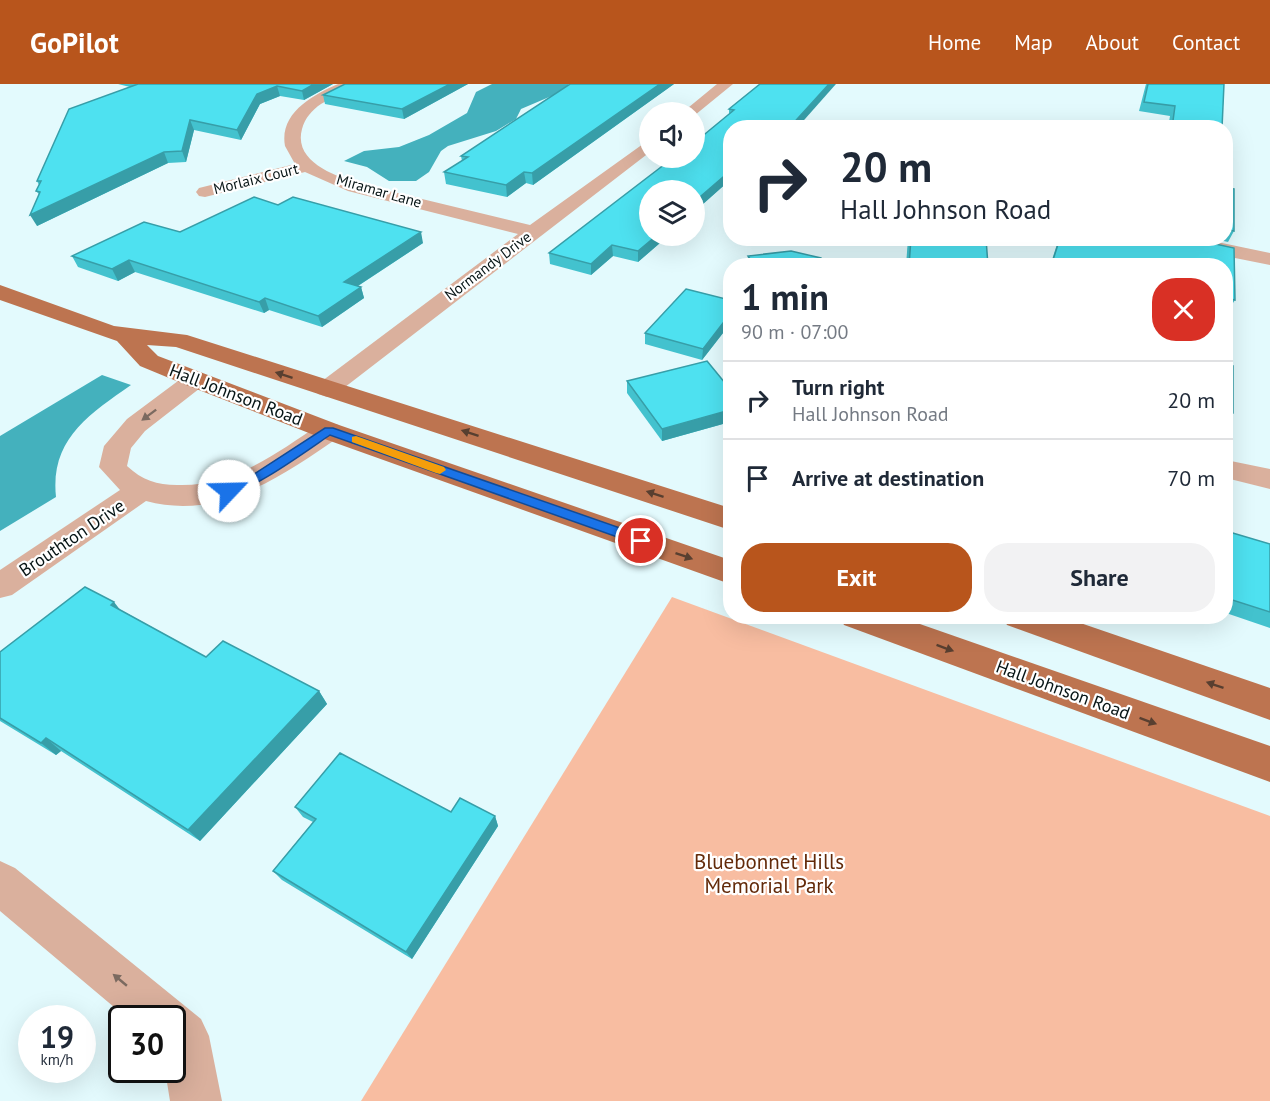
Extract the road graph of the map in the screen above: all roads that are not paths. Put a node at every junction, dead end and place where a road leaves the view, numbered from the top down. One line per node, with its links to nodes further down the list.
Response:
1 (351, 84): 5 (street)
2 (726, 84): 3 (street)
3 (703, 102)
4 (639, 152): 7 (street, Normandy Drive)
5 (308, 166): 6 (street, Morlaix Court); 7 (street, Miramar Lane)
6 (205, 192)
7 (533, 232): 13 (street, Normandy Drive)
8 (1205, 246): 9 (street)
9 (1270, 259)
10 (0, 292): 11 (main road, Hall Johnson Road)
11 (125, 336): 12 (main road, Hall Johnson Road); 13 (main road, Hall Johnson Road, one-way to 11)
12 (195, 380): 14 (main road, Hall Johnson Road); 17 (street, one-way to 17)
13 (327, 389): 18 (main road, Hall Johnson Road, one-way to 13)
14 (329, 430): 17 (street); 19 (main road, Hall Johnson Road, one-way to 19)
15 (1233, 471): 16 (street)
16 (1270, 479)
17 (143, 489): 20 (street, Brouthton Drive)
18 (723, 517)
19 (723, 570)
20 (0, 586)
21 (897, 624): 24 (main road, Hall Johnson Road, one-way to 24)
22 (1042, 624): 23 (main road, one-way to 22)
23 (1270, 704)
24 (1270, 764)
25 (0, 884): 26 (street, one-way to 25)
26 (148, 1005)
27 (186, 1047): 28 (street)
28 (196, 1101)

